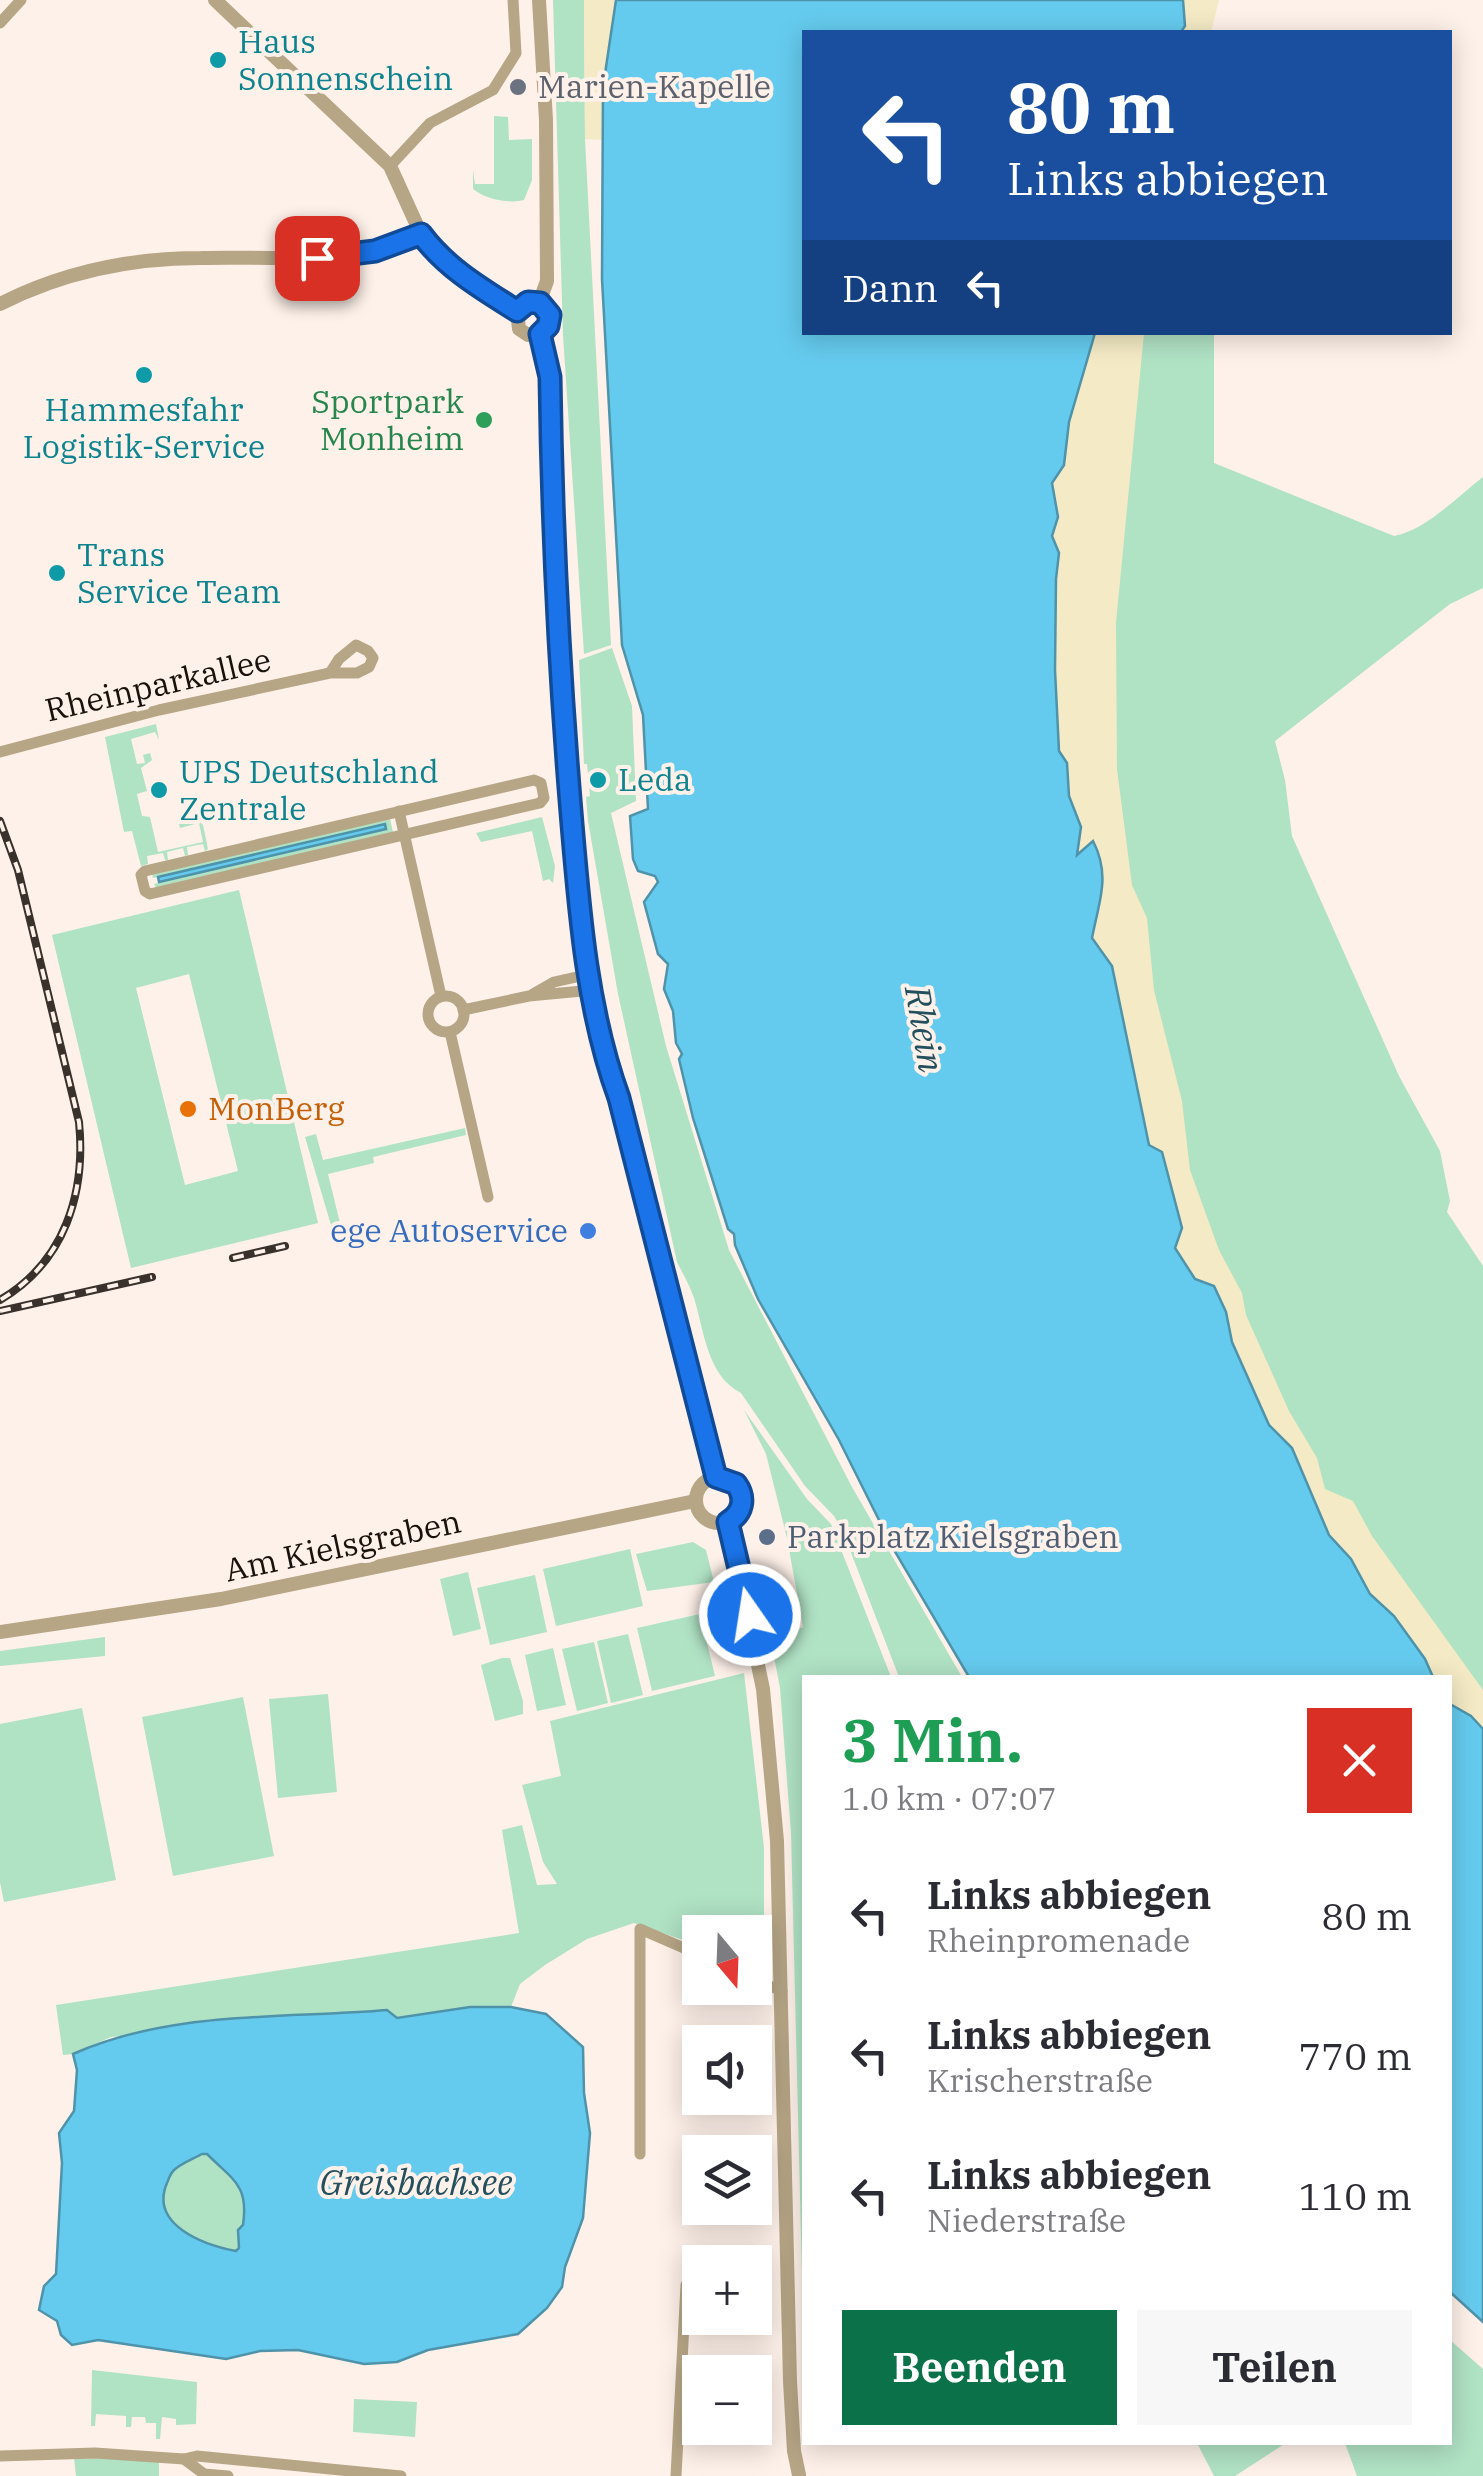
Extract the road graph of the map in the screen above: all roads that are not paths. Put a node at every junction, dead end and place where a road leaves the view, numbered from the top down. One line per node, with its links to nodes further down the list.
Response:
1 (21, 0): 5 (street)
2 (215, 0): 6 (street)
3 (513, 0): 6 (street)
4 (540, 0): 8 (street)
5 (0, 23)
6 (390, 166): 7 (street)
7 (421, 234): 9 (street); 10 (street)
8 (540, 303): 10 (street); 11 (street)
9 (0, 304)
10 (517, 311): 11 (street)
11 (540, 334): 16 (street)
12 (330, 673): 13 (street, Rheinparkallee)
13 (0, 752)
14 (399, 811): 15 (street); 15 (street); 15 (street)
15 (404, 835): 18 (street)
16 (590, 974): 17 (street); 19 (street)
17 (593, 990): 19 (street); 23 (street)
18 (442, 996): 20 (street); 21 (street)
19 (529, 996): 20 (street)
20 (464, 1010): 21 (street)
21 (450, 1032): 22 (street)
22 (488, 1197)
23 (716, 1477): 24 (street); 25 (street)
24 (695, 1501): 25 (street); 26 (street, Am Kielsgraben)
25 (728, 1522): 29 (street)
26 (0, 1632)
27 (682, 1947): 30 (street)
28 (772, 1988): 29 (street)
29 (782, 1992): 38 (street)
30 (640, 2154)
31 (683, 2335): 37 (street)
32 (0, 2456): 33 (street)
33 (184, 2458): 34 (street); 35 (street)
34 (324, 2472): 36 (street)
35 (228, 2476)
36 (401, 2476)
37 (676, 2476)
38 (798, 2476): 39 (street)
39 (814, 2476)

